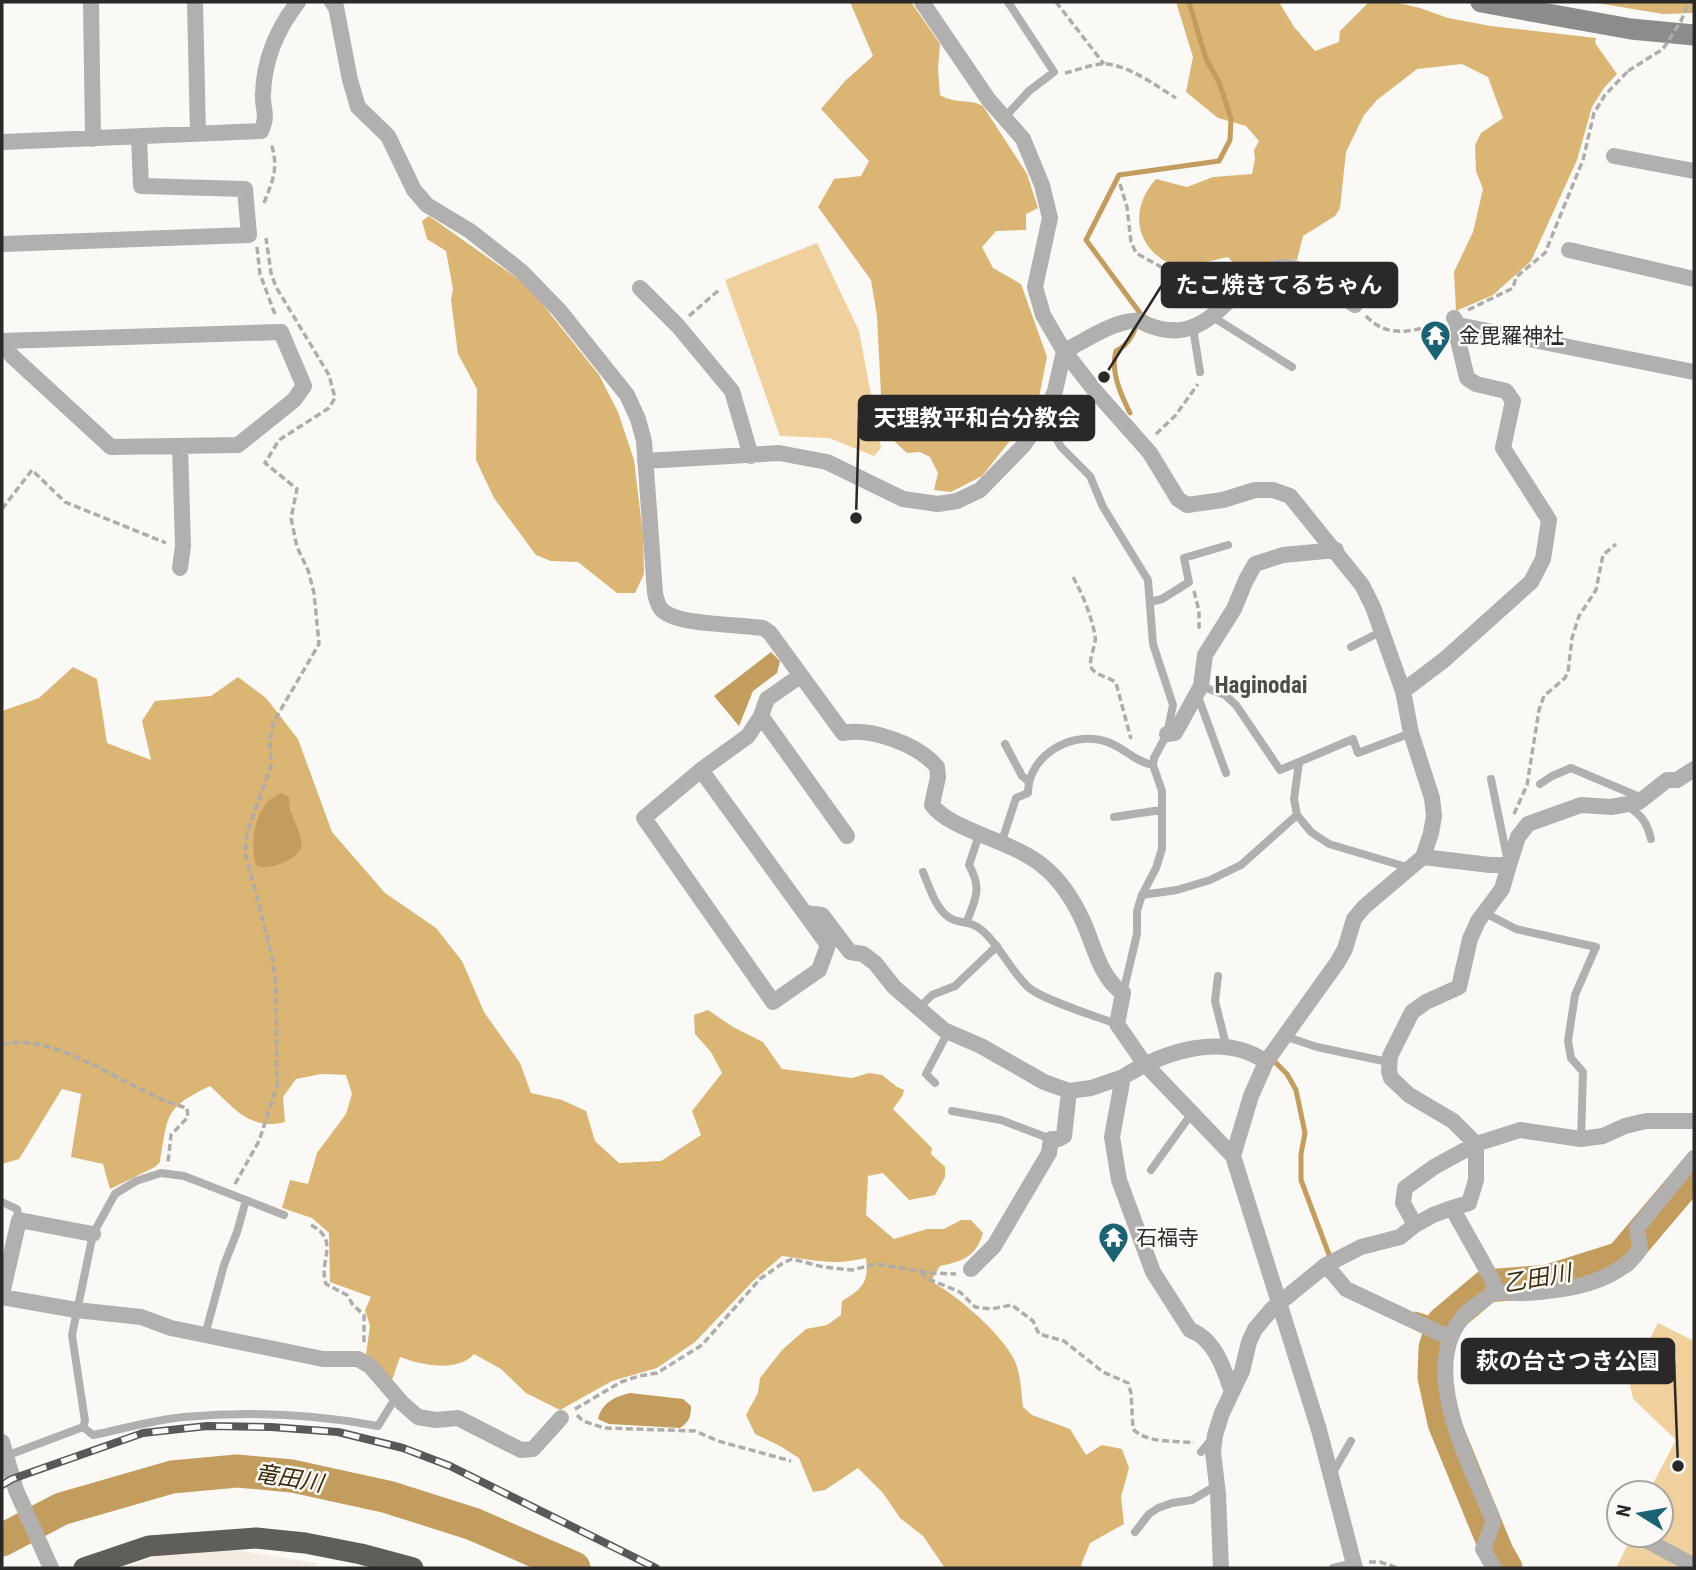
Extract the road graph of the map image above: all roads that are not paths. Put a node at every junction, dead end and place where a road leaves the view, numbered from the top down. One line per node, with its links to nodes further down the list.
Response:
1 (91, 2): 12 (street)
2 (195, 2): 10 (street)
3 (298, 2): 10 (street)
4 (332, 2): 31 (street)
5 (922, 2): 9 (street)
6 (1008, 2): 9 (lane)
7 (1481, 2): 8 (street)
8 (1694, 35)
9 (1004, 118): 24 (street)
10 (198, 134): 11 (street)
11 (139, 136): 12 (street); 16 (street)
12 (93, 139): 13 (street)
13 (2, 142)
14 (1614, 156): 15 (street)
15 (1694, 171)
16 (2, 244)
17 (1569, 250): 18 (street)
18 (1694, 279)
19 (640, 288): 30 (street)
20 (1354, 305): 21 (street)
21 (1213, 317): 22 (street); 25 (lane)
22 (1193, 328): 24 (street); 26 (lane)
23 (2, 342): 29 (street); 29 (street)
24 (1064, 351): 28 (street); 33 (street)
25 (1292, 367)
26 (1200, 372)
27 (1694, 372): 40 (street)
28 (1044, 416): 30 (street); 35 (lane)
29 (180, 446): 34 (street)
30 (751, 456): 31 (street)
31 (645, 461): 38 (street)
32 (1228, 545): 35 (lane)
33 (1336, 550): 36 (street); 39 (street)
34 (180, 568)
35 (1150, 602): 43 (lane)
36 (1382, 631): 37 (lane); 40 (street)
37 (1351, 647)
38 (800, 676): 41 (street); 58 (street)
39 (1199, 690): 43 (street); 45 (lane); 49 (lane)
40 (1403, 691): 42 (street)
41 (761, 716): 48 (street); 59 (street)
42 (1411, 733): 45 (lane); 62 (street)
43 (1167, 734): 46 (lane)
44 (1005, 744): 51 (lane)
45 (1298, 762): 56 (lane)
46 (1153, 765): 51 (lane); 55 (lane)
47 (1694, 769): 53 (street)
48 (701, 770): 67 (street); 67 (street)
49 (1226, 773)
50 (1491, 779): 63 (lane)
51 (1028, 781): 61 (lane)
52 (1540, 785): 53 (lane)
53 (1644, 799): 54 (street)
54 (1625, 804): 60 (lane); 63 (street)
55 (1161, 810): 57 (lane); 66 (lane)
56 (1297, 815): 64 (lane); 66 (lane)
57 (1114, 817)
58 (980, 832): 61 (street); 69 (lane)
59 (847, 836)
60 (1651, 839)
61 (1002, 841): 72 (street)
62 (1423, 857): 63 (street); 64 (street)
63 (1511, 857): 68 (street)
64 (1410, 868): 76 (street)
65 (923, 872): 69 (lane)
66 (1142, 895): 72 (lane)
67 (804, 913): 73 (street)
68 (1485, 913): 79 (street); 88 (lane)
69 (967, 921): 70 (lane)
70 (997, 946): 73 (lane); 74 (lane)
71 (1219, 976): 77 (lane)
72 (1123, 993): 74 (street)
73 (919, 1008): 75 (street)
74 (1117, 1024): 80 (street)
75 (948, 1031): 82 (lane); 83 (street)
76 (1284, 1036): 78 (street); 79 (lane)
77 (1226, 1045): 78 (street); 80 (street)
78 (1266, 1062): 90 (street)
79 (1388, 1062): 89 (street)
80 (1144, 1063): 81 (street); 85 (street)
81 (1122, 1077): 83 (street); 108 (street)
82 (935, 1083)
83 (1069, 1091): 87 (street)
84 (952, 1111): 87 (lane)
85 (1192, 1113): 90 (street); 92 (lane)
86 (1694, 1121): 88 (street)
87 (1051, 1139): 101 (street)
88 (1581, 1139): 89 (street)
89 (1476, 1144): 95 (street); 98 (street)
90 (1233, 1156): 104 (street)
91 (1694, 1158): 103 (street)
92 (1151, 1170)
93 (246, 1200): 96 (lane); 99 (lane); 106 (lane)
94 (2, 1202): 97 (lane)
95 (1452, 1208): 98 (street); 103 (street)
96 (284, 1215)
97 (19, 1220): 99 (street); 102 (street)
98 (1415, 1225): 100 (street)
99 (93, 1234): 105 (lane)
100 (1331, 1262): 104 (street); 107 (street)
101 (971, 1269)
102 (2, 1287): 105 (street)
103 (1494, 1293): 107 (street)
104 (1279, 1303): 108 (street); 114 (street)
105 (76, 1310): 106 (street); 111 (lane)
106 (205, 1335): 109 (street)
107 (1450, 1338): 124 (street)
108 (1232, 1391): 115 (street)
109 (396, 1397): 110 (street); 111 (lane)
110 (567, 1414)
111 (83, 1427): 113 (lane)
112 (1351, 1441): 114 (lane)
113 (5, 1459): 119 (street)
114 (1331, 1476): 118 (street)
115 (1217, 1485): 116 (lane); 122 (street)
116 (1135, 1532)
117 (1663, 1549): 125 (street)
118 (1355, 1566): 123 (lane)
119 (51, 1568)
120 (84, 1568): 121 (highway)
121 (413, 1568)
122 (1221, 1568)
123 (1333, 1568)
124 (1494, 1568)
125 (1692, 1568)

